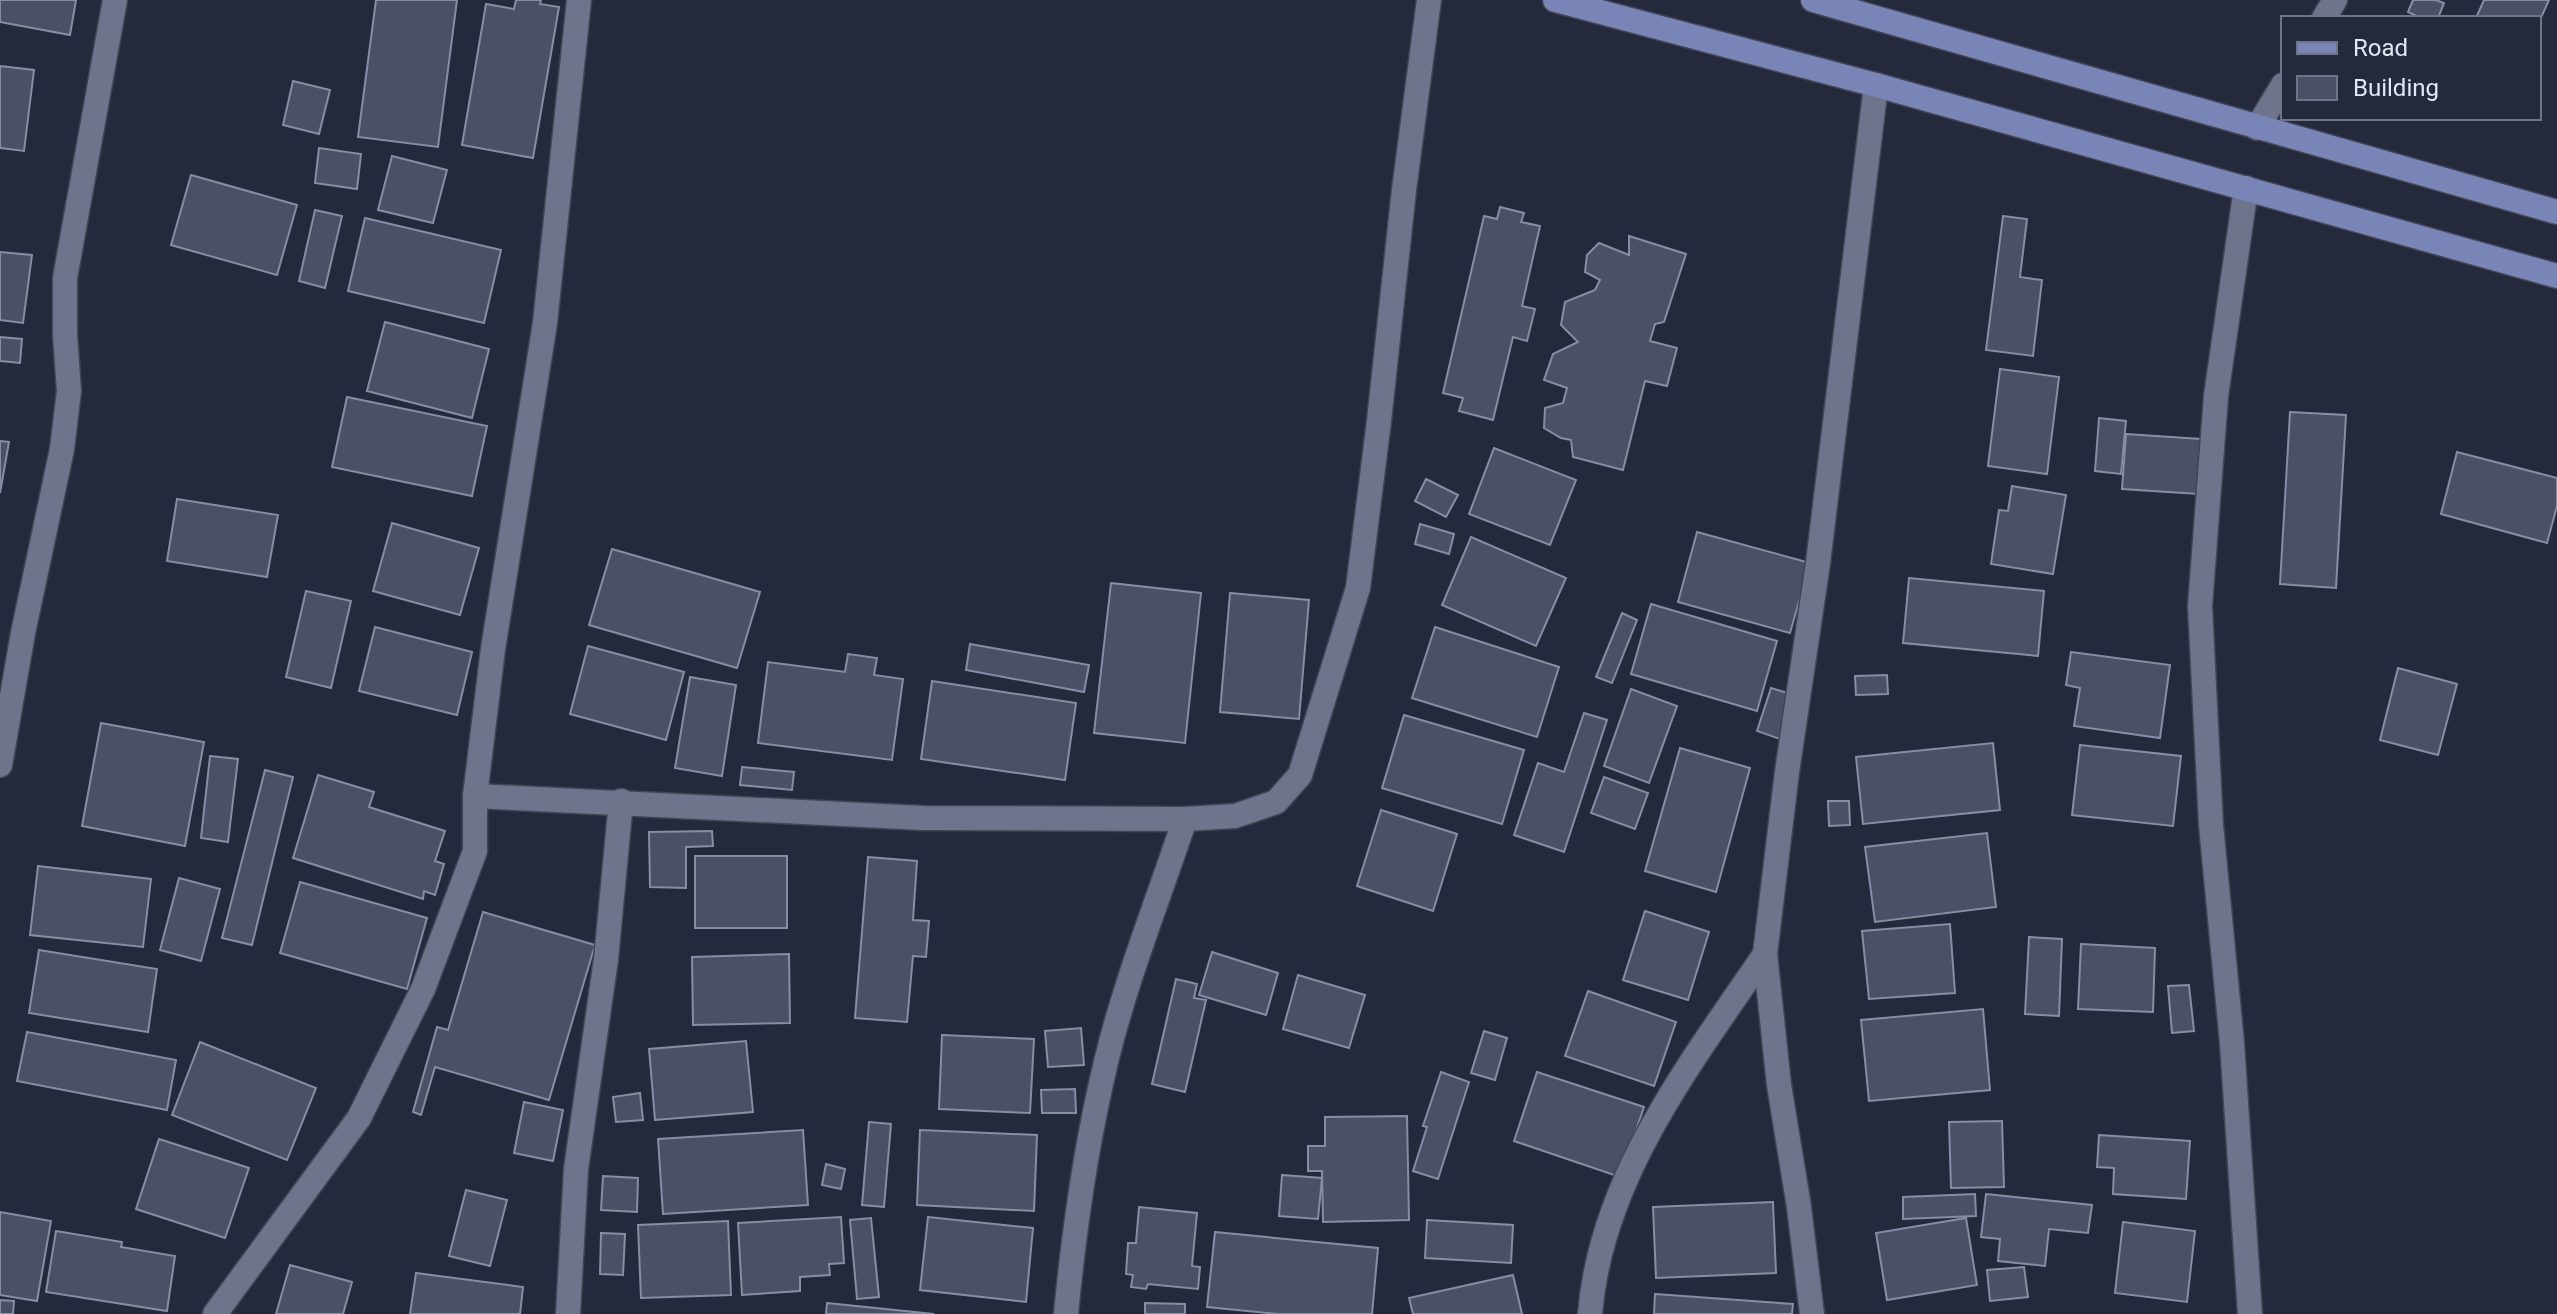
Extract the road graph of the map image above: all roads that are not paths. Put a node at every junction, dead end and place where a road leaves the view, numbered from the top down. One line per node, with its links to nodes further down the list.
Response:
1 (115, 0): 12 (street)
2 (579, 0): 13 (street)
3 (1429, 0): 15 (street)
4 (1555, 0): 6 (main road)
5 (1813, 0): 8 (main road)
6 (1876, 85): 9 (main road); 16 (street)
7 (2281, 88): 8 (street)
8 (2257, 128): 10 (main road)
9 (2246, 188): 11 (main road); 22 (street)
10 (2557, 212)
11 (2557, 276)
12 (0, 765)
13 (475, 796): 14 (street); 17 (street)
14 (621, 801): 15 (street); 18 (street)
15 (1185, 819): 19 (street)
16 (1765, 954): 20 (street); 21 (street)
17 (215, 1314)
18 (568, 1314)
19 (1066, 1314)
20 (1590, 1314)
21 (1812, 1314)
22 (2250, 1314)

